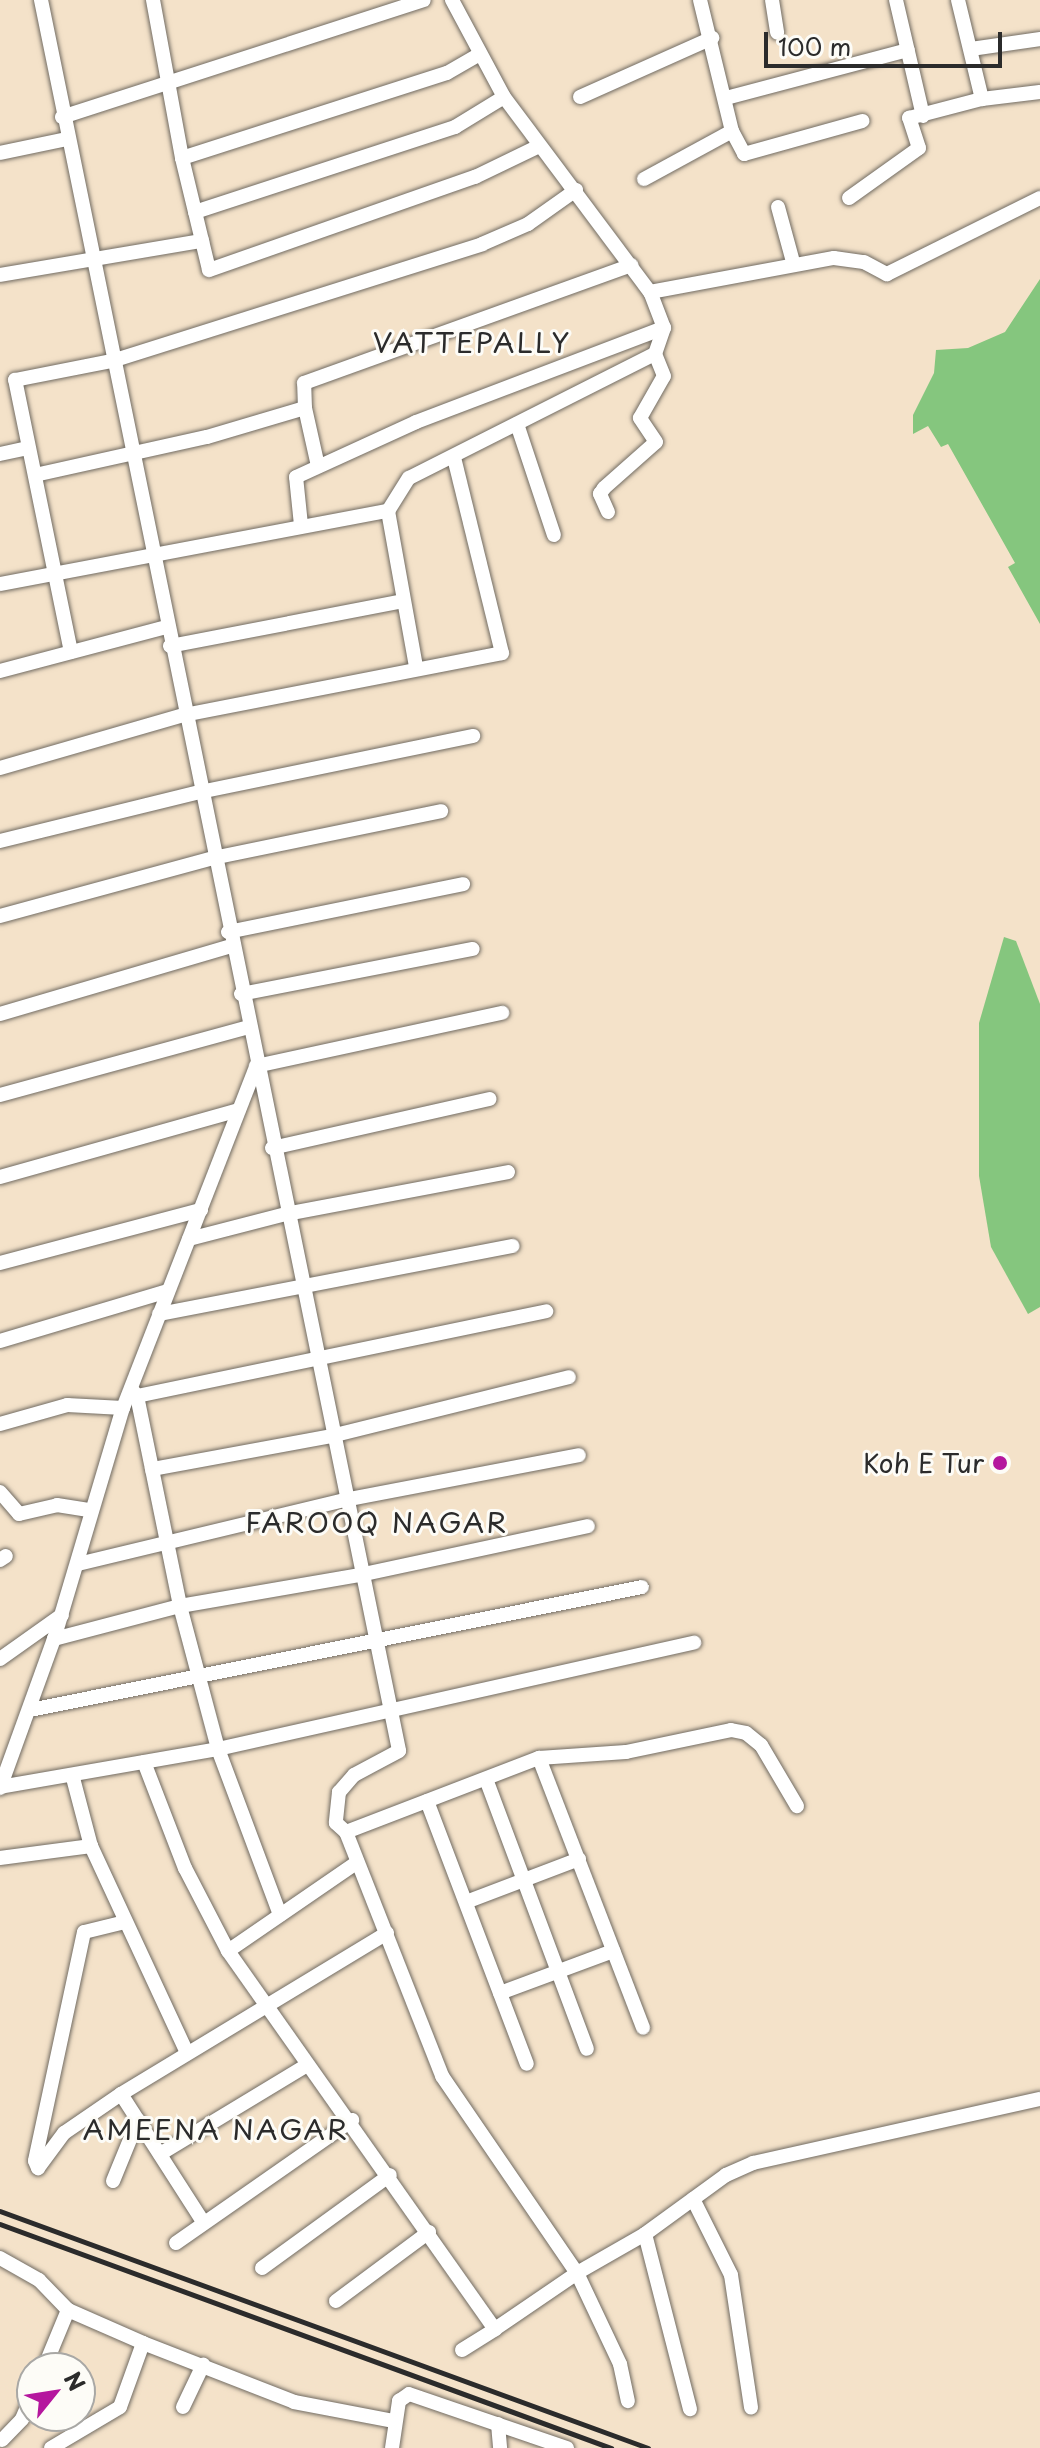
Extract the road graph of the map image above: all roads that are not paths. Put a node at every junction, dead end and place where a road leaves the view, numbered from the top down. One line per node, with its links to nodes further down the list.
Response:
1 (41, 0): 22 (street)
2 (153, 0): 15 (street)
3 (424, 0): 15 (street)
4 (452, 0): 14 (street)
5 (700, 0): 10 (street)
6 (772, 0): 9 (street)
7 (896, 0): 13 (street)
8 (958, 0): 12 (street)
9 (777, 33)
10 (712, 38): 18 (street); 19 (street)
11 (1040, 39): 12 (street)
12 (971, 49): 20 (street)
13 (908, 50): 19 (street); 21 (street)
14 (478, 55): 17 (street); 28 (street)
15 (166, 80): 22 (street); 28 (street)
16 (1040, 92): 20 (street)
17 (504, 97): 26 (street); 34 (street)
18 (580, 97)
19 (726, 98): 24 (street)
20 (982, 99): 21 (street)
21 (923, 116): 31 (street)
22 (62, 117): 25 (street)
23 (862, 121): 24 (street)
24 (732, 131): 29 (street)
25 (67, 139): 27 (street); 36 (street)
26 (539, 146): 30 (street); 35 (street)
27 (0, 153)
28 (182, 158): 34 (street)
29 (644, 179)
30 (576, 190): 38 (street); 43 (street)
31 (849, 198)
32 (1040, 198): 37 (street)
33 (778, 207): 37 (street)
34 (195, 212): 35 (street)
35 (202, 241): 36 (street)
36 (91, 257): 39 (street); 43 (street)
37 (793, 262): 40 (street)
38 (631, 265): 40 (street); 44 (street)
39 (0, 275)
40 (650, 292): 41 (street)
41 (664, 328): 42 (street); 50 (street)
42 (655, 354): 45 (street); 53 (street)
43 (112, 361): 46 (street); 48 (street)
44 (305, 408): 48 (street); 50 (street)
45 (517, 424): 49 (street); 55 (street)
46 (28, 448): 47 (street); 51 (street)
47 (0, 454)
48 (131, 454): 51 (street); 56 (street)
49 (454, 457): 52 (street); 63 (street)
50 (318, 466): 54 (street)
51 (35, 475): 57 (street)
52 (388, 511): 54 (street); 59 (street)
53 (608, 512)
54 (301, 525): 56 (street)
55 (554, 535)
56 (152, 557): 57 (street); 60 (street)
57 (57, 573): 58 (street); 62 (street)
58 (0, 584)
59 (403, 601): 61 (street); 63 (street)
60 (166, 627): 61 (street); 62 (street)
61 (170, 646): 65 (street)
62 (71, 652): 64 (street)
63 (416, 667): 65 (street)
64 (0, 671)
65 (184, 715): 67 (street); 68 (street)
66 (473, 736): 68 (street)
67 (0, 768)
68 (200, 792): 70 (street); 71 (street)
69 (441, 811): 71 (street)
70 (0, 841)
71 (213, 858): 73 (street); 74 (street)
72 (463, 884): 74 (street)
73 (0, 916)
74 (230, 939): 76 (street); 78 (street)
75 (473, 949): 76 (street)
76 (241, 994): 79 (street)
77 (502, 1013): 80 (street)
78 (0, 1014)
79 (248, 1027): 80 (street); 81 (street)
80 (256, 1066): 83 (street); 84 (street)
81 (0, 1095)
82 (490, 1099): 84 (street)
83 (239, 1110): 86 (street); 87 (street)
84 (272, 1148): 88 (street)
85 (508, 1172): 88 (street)
86 (0, 1177)
87 (201, 1210): 89 (street); 91 (street)
88 (286, 1214): 89 (street); 92 (street)
89 (189, 1239): 93 (street)
90 (513, 1246): 92 (street)
91 (0, 1263)
92 (301, 1285): 95 (street); 97 (street)
93 (168, 1291): 95 (street); 96 (street)
94 (546, 1311): 97 (street)
95 (159, 1314): 99 (street)
96 (0, 1341)
97 (315, 1356): 99 (street); 102 (street)
98 (569, 1377): 102 (street)
99 (134, 1392): 100 (street); 104 (street)
100 (123, 1408): 101 (street); 107 (street)
101 (0, 1424)
102 (331, 1436): 104 (street); 106 (street)
103 (579, 1455): 106 (street)
104 (152, 1469): 109 (street)
105 (0, 1492): 107 (street)
106 (344, 1500): 109 (street); 111 (street)
107 (89, 1510): 110 (street)
108 (588, 1526): 111 (street)
109 (167, 1539): 110 (street); 113 (street)
110 (78, 1564): 114 (street)
111 (360, 1575): 113 (street); 116 (street)
112 (642, 1587): 116 (street)
113 (180, 1606): 115 (street); 119 (street)
114 (62, 1614): 115 (street); 118 (street)
115 (54, 1639): 120 (street)
116 (373, 1642): 119 (street); 121 (street)
117 (694, 1643): 121 (street)
118 (0, 1659)
119 (201, 1677): 120 (street); 122 (street)
120 (30, 1710): 127 (street)
121 (387, 1711): 122 (street); 130 (street)
122 (218, 1749): 124 (street); 137 (street)
123 (539, 1758): 126 (street); 129 (street); 133 (street)
124 (144, 1762): 125 (street); 140 (street)
125 (73, 1778): 127 (street); 131 (street)
126 (486, 1779): 128 (street); 135 (street)
127 (0, 1788)
128 (427, 1801): 130 (street); 136 (street)
129 (797, 1806)
130 (346, 1832): 134 (street)
131 (91, 1846): 132 (street); 138 (street)
132 (0, 1858)
133 (579, 1859): 135 (street); 141 (street)
134 (356, 1863): 137 (street); 139 (street)
135 (525, 1880): 136 (street); 142 (street)
136 (466, 1902): 143 (street)
137 (280, 1915): 140 (street)
138 (125, 1922): 147 (street); 150 (street)
139 (387, 1933): 144 (street); 164 (street)
140 (228, 1951): 144 (street)
141 (613, 1951): 142 (street); 145 (street)
142 (559, 1971): 143 (street); 146 (street)
143 (500, 1993): 148 (street)
144 (267, 2008): 147 (street); 149 (street)
145 (643, 2028)
146 (587, 2049)
147 (187, 2053): 150 (street)
148 (527, 2064)
149 (307, 2065): 153 (street); 154 (street)
150 (121, 2094): 152 (street)
151 (1040, 2099): 157 (street)
152 (138, 2120): 154 (street); 156 (street)
153 (352, 2120): 155 (street); 158 (street)
154 (160, 2154): 158 (street)
155 (390, 2175): 159 (street); 163 (street)
156 (113, 2181)
157 (693, 2199): 160 (street); 174 (street)
158 (202, 2220): 161 (street)
159 (429, 2232): 165 (street); 167 (street)
160 (645, 2234): 164 (street); 175 (street)
161 (176, 2243)
162 (0, 2258): 166 (street)
163 (262, 2268)
164 (577, 2273): 167 (street); 172 (street)
165 (336, 2301)
166 (68, 2310): 168 (street); 170 (street)
167 (495, 2329): 169 (street)
168 (143, 2343): 171 (street); 180 (street)
169 (462, 2350)
170 (51, 2352)
171 (203, 2365): 173 (street); 176 (street)
172 (628, 2401)
173 (183, 2407)
174 (751, 2407)
175 (690, 2409)
176 (394, 2421): 177 (street); 181 (street)
177 (498, 2424): 182 (street); 183 (street)
178 (16, 2426): 179 (street)
179 (2, 2443)
180 (51, 2448)
181 (392, 2448)
182 (500, 2448)
183 (567, 2448)

